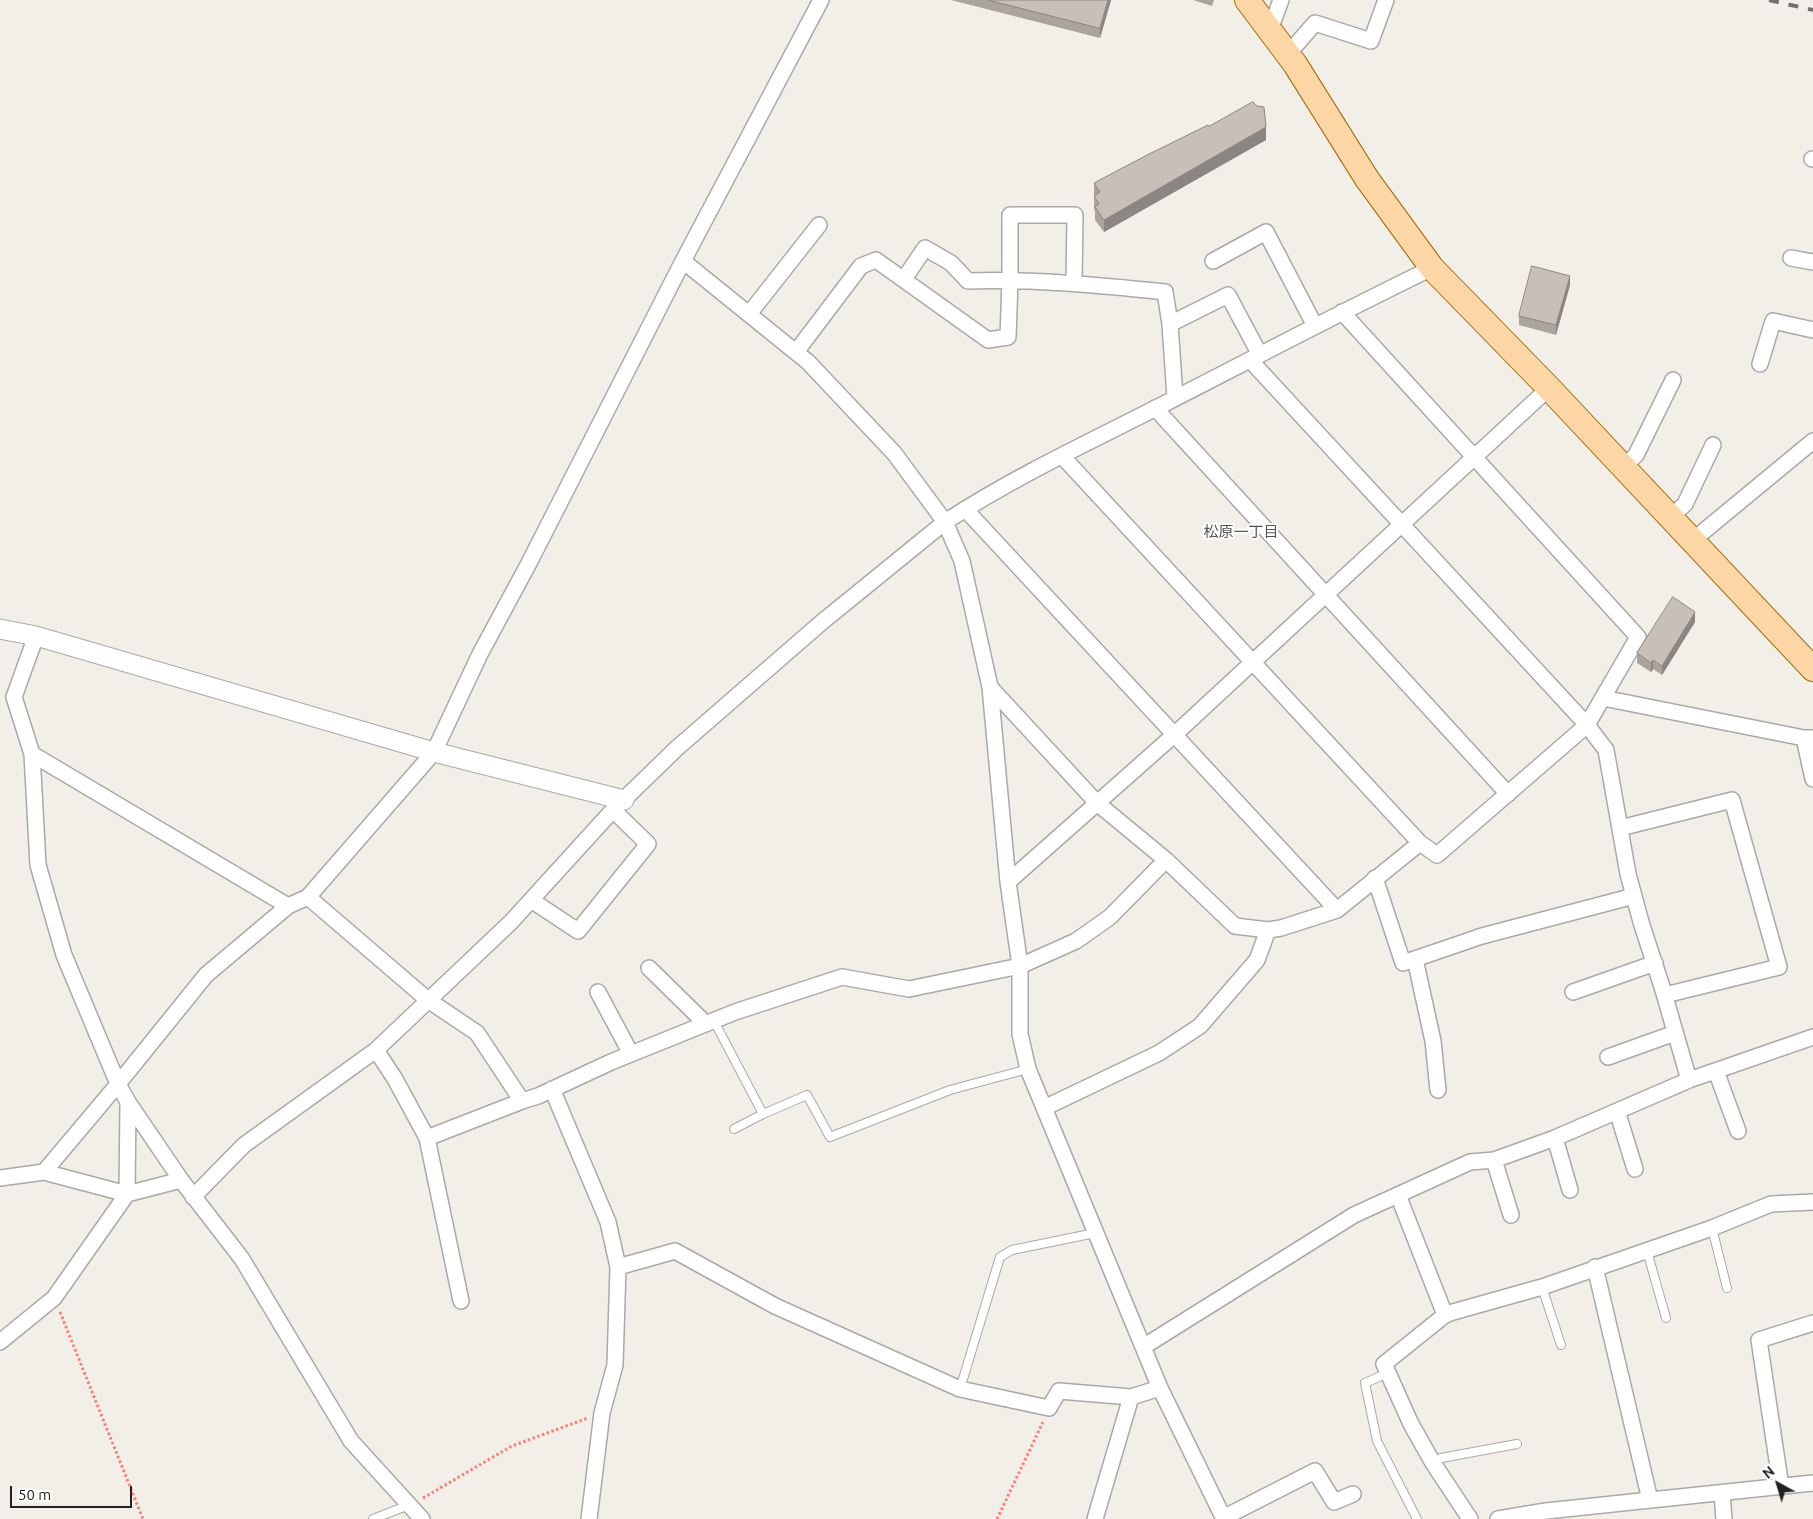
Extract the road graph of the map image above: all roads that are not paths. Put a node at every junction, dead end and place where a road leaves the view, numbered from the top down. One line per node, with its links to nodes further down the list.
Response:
1 (821, 0): 9 (street)
2 (1247, 0): 5 (main road)
3 (1281, 0): 5 (street)
4 (1386, 0): 6 (street)
5 (1270, 30): 6 (main road)
6 (1288, 54): 12 (main road)
7 (819, 225): 17 (street)
8 (1791, 258): 11 (street)
9 (683, 260): 17 (street); 48 (street)
10 (1213, 261): 19 (street)
11 (1813, 262)
12 (1432, 268): 16 (street); 25 (main road)
13 (904, 279): 14 (street); 14 (street); 21 (street)
14 (1010, 280): 15 (street); 15 (street)
15 (1074, 283): 18 (street)
16 (1342, 312): 19 (street); 31 (street)
17 (749, 314): 21 (street)
18 (1170, 324): 22 (street); 26 (street)
19 (1315, 326): 22 (street)
20 (1813, 330): 23 (street)
21 (796, 352): 35 (street)
22 (1255, 357): 26 (street); 36 (street)
23 (1760, 364)
24 (1673, 380): 32 (street)
25 (1549, 388): 31 (street); 32 (main road)
26 (1175, 398): 27 (street)
27 (1155, 408): 30 (street); 38 (street)
28 (1813, 441): 37 (street)
29 (1714, 445): 34 (street)
30 (1062, 456): 33 (street); 41 (street)
31 (1474, 457): 36 (street); 44 (street)
32 (1623, 467): 34 (main road)
33 (965, 509): 35 (street); 46 (street)
34 (1670, 518): 37 (main road)
35 (946, 522): 43 (street); 53 (street)
36 (1401, 525): 38 (street); 45 (street)
37 (1692, 541): 42 (main road)
38 (1326, 595): 41 (street); 51 (street)
39 (0, 629): 40 (street)
40 (36, 636): 48 (street); 49 (street)
41 (1252, 663): 46 (street); 55 (street)
42 (1813, 669)
43 (990, 687): 52 (street); 58 (street)
44 (1603, 698): 45 (street); 47 (street)
45 (1587, 725): 51 (street); 54 (street)
46 (1174, 735): 52 (street); 63 (street)
47 (1808, 738): 50 (street)
48 (434, 752): 53 (street); 60 (street)
49 (32, 754): 62 (street); 82 (street)
50 (1813, 779)
51 (1508, 794): 55 (street)
52 (1098, 802): 56 (street); 58 (street)
53 (619, 805): 61 (street); 61 (street)
54 (1620, 828): 59 (street); 71 (street)
55 (1420, 843): 57 (street)
56 (1166, 860): 64 (street); 67 (street)
57 (1375, 878): 63 (street); 65 (street)
58 (1008, 882): 67 (street)
59 (1634, 896): 65 (street); 66 (street)
60 (308, 897): 62 (street); 72 (street)
61 (531, 900): 72 (street)
62 (288, 906): 82 (street)
63 (1337, 910): 64 (street)
64 (1268, 930): 87 (street)
65 (1416, 959): 84 (street)
66 (1655, 964): 70 (street); 71 (street)
67 (1020, 966): 73 (street); 79 (street)
68 (649, 968): 73 (street)
69 (598, 992): 77 (street)
70 (1573, 992)
71 (1665, 995): 74 (street)
72 (428, 1000): 76 (street); 85 (street)
73 (710, 1022): 77 (street); 89 (lane)
74 (1676, 1033): 78 (street); 81 (street)
75 (1813, 1037): 80 (street)
76 (376, 1050): 92 (street); 102 (street)
77 (631, 1054): 83 (street)
78 (1608, 1057)
79 (1028, 1068): 87 (street); 89 (lane)
80 (1716, 1070): 81 (street); 91 (street)
81 (1688, 1080): 88 (street)
82 (118, 1084): 86 (street); 96 (street)
83 (552, 1089): 85 (street); 108 (street)
84 (1438, 1090)
85 (522, 1101): 92 (street)
86 (128, 1102): 98 (street); 100 (street)
87 (1044, 1108): 106 (street)
88 (1617, 1111): 93 (street); 95 (street)
89 (763, 1114): 90 (lane)
90 (734, 1129)
91 (1738, 1131)
92 (427, 1138): 112 (street)
93 (1555, 1138): 94 (street); 99 (street)
94 (1494, 1160): 101 (street); 104 (street)
95 (1635, 1169)
96 (44, 1172): 97 (street); 100 (street)
97 (0, 1178)
98 (181, 1180): 100 (street); 102 (street)
99 (1570, 1190)
100 (127, 1194): 116 (street)
101 (1398, 1195): 113 (street); 118 (street)
102 (193, 1197): 130 (street)
103 (1813, 1202): 105 (street)
104 (1511, 1215)
105 (1712, 1228): 107 (street); 111 (lane)
106 (1095, 1233): 118 (street); 121 (lane)
107 (1647, 1251): 109 (street); 114 (lane)
108 (618, 1267): 121 (street); 134 (street)
109 (1595, 1267): 110 (street); 129 (street)
110 (1542, 1287): 113 (street); 117 (lane)
111 (1727, 1288)
112 (462, 1301)
113 (1445, 1315): 119 (street)
114 (1666, 1318)
115 (1813, 1323): 126 (street)
116 (0, 1342)
117 (1561, 1346)
118 (1143, 1347): 120 (street)
119 (1388, 1373): 124 (street); 137 (lane)
120 (1160, 1388): 122 (street); 136 (street)
121 (960, 1389): 122 (street)
122 (1131, 1397): 135 (street)
123 (1517, 1444): 124 (lane)
124 (1433, 1463): 138 (street)
125 (1813, 1483): 126 (street)
126 (1781, 1487): 127 (street)
127 (1722, 1493): 129 (street); 140 (street)
128 (1353, 1494): 136 (street)
129 (1650, 1500): 131 (street)
130 (409, 1505): 132 (lane); 133 (street)
131 (1546, 1515): 139 (street)
132 (373, 1519)
133 (422, 1519)
134 (589, 1519)
135 (1095, 1519)
136 (1224, 1519)
137 (1417, 1519)
138 (1470, 1519)
139 (1498, 1519)
140 (1724, 1519)

